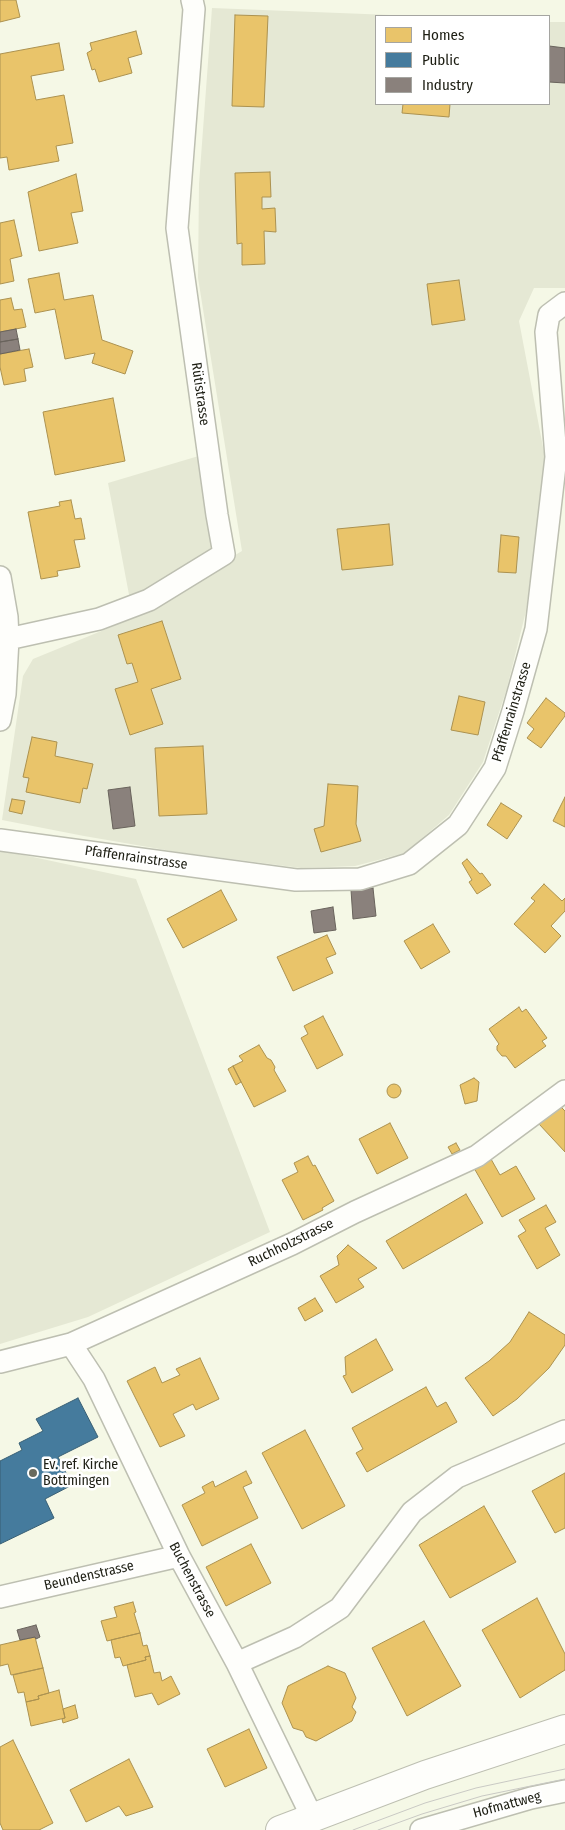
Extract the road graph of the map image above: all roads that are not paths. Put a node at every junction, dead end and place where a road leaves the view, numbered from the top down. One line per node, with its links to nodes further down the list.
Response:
1 (192, 0): 4 (street, Rütistrasse)
2 (565, 303): 6 (street, Pfaffenrainstrasse)
3 (0, 577): 4 (street)
4 (8, 639): 5 (street)
5 (0, 720)
6 (0, 840)
7 (565, 1091): 8 (street, Ruchholzstrasse)
8 (71, 1344): 9 (street, Ruchholzstrasse); 11 (street, Buchenstrasse)
9 (0, 1362)
10 (565, 1431): 13 (street)
11 (179, 1556): 12 (street, Beundenstrasse); 13 (street, Buchenstrasse)
12 (0, 1597)
13 (236, 1663): 16 (street, Buchenstrasse)
14 (565, 1729): 16 (main road)
15 (565, 1791): 18 (street, Hofmattweg)
16 (312, 1817): 17 (main road)
17 (280, 1830)
18 (420, 1830)

